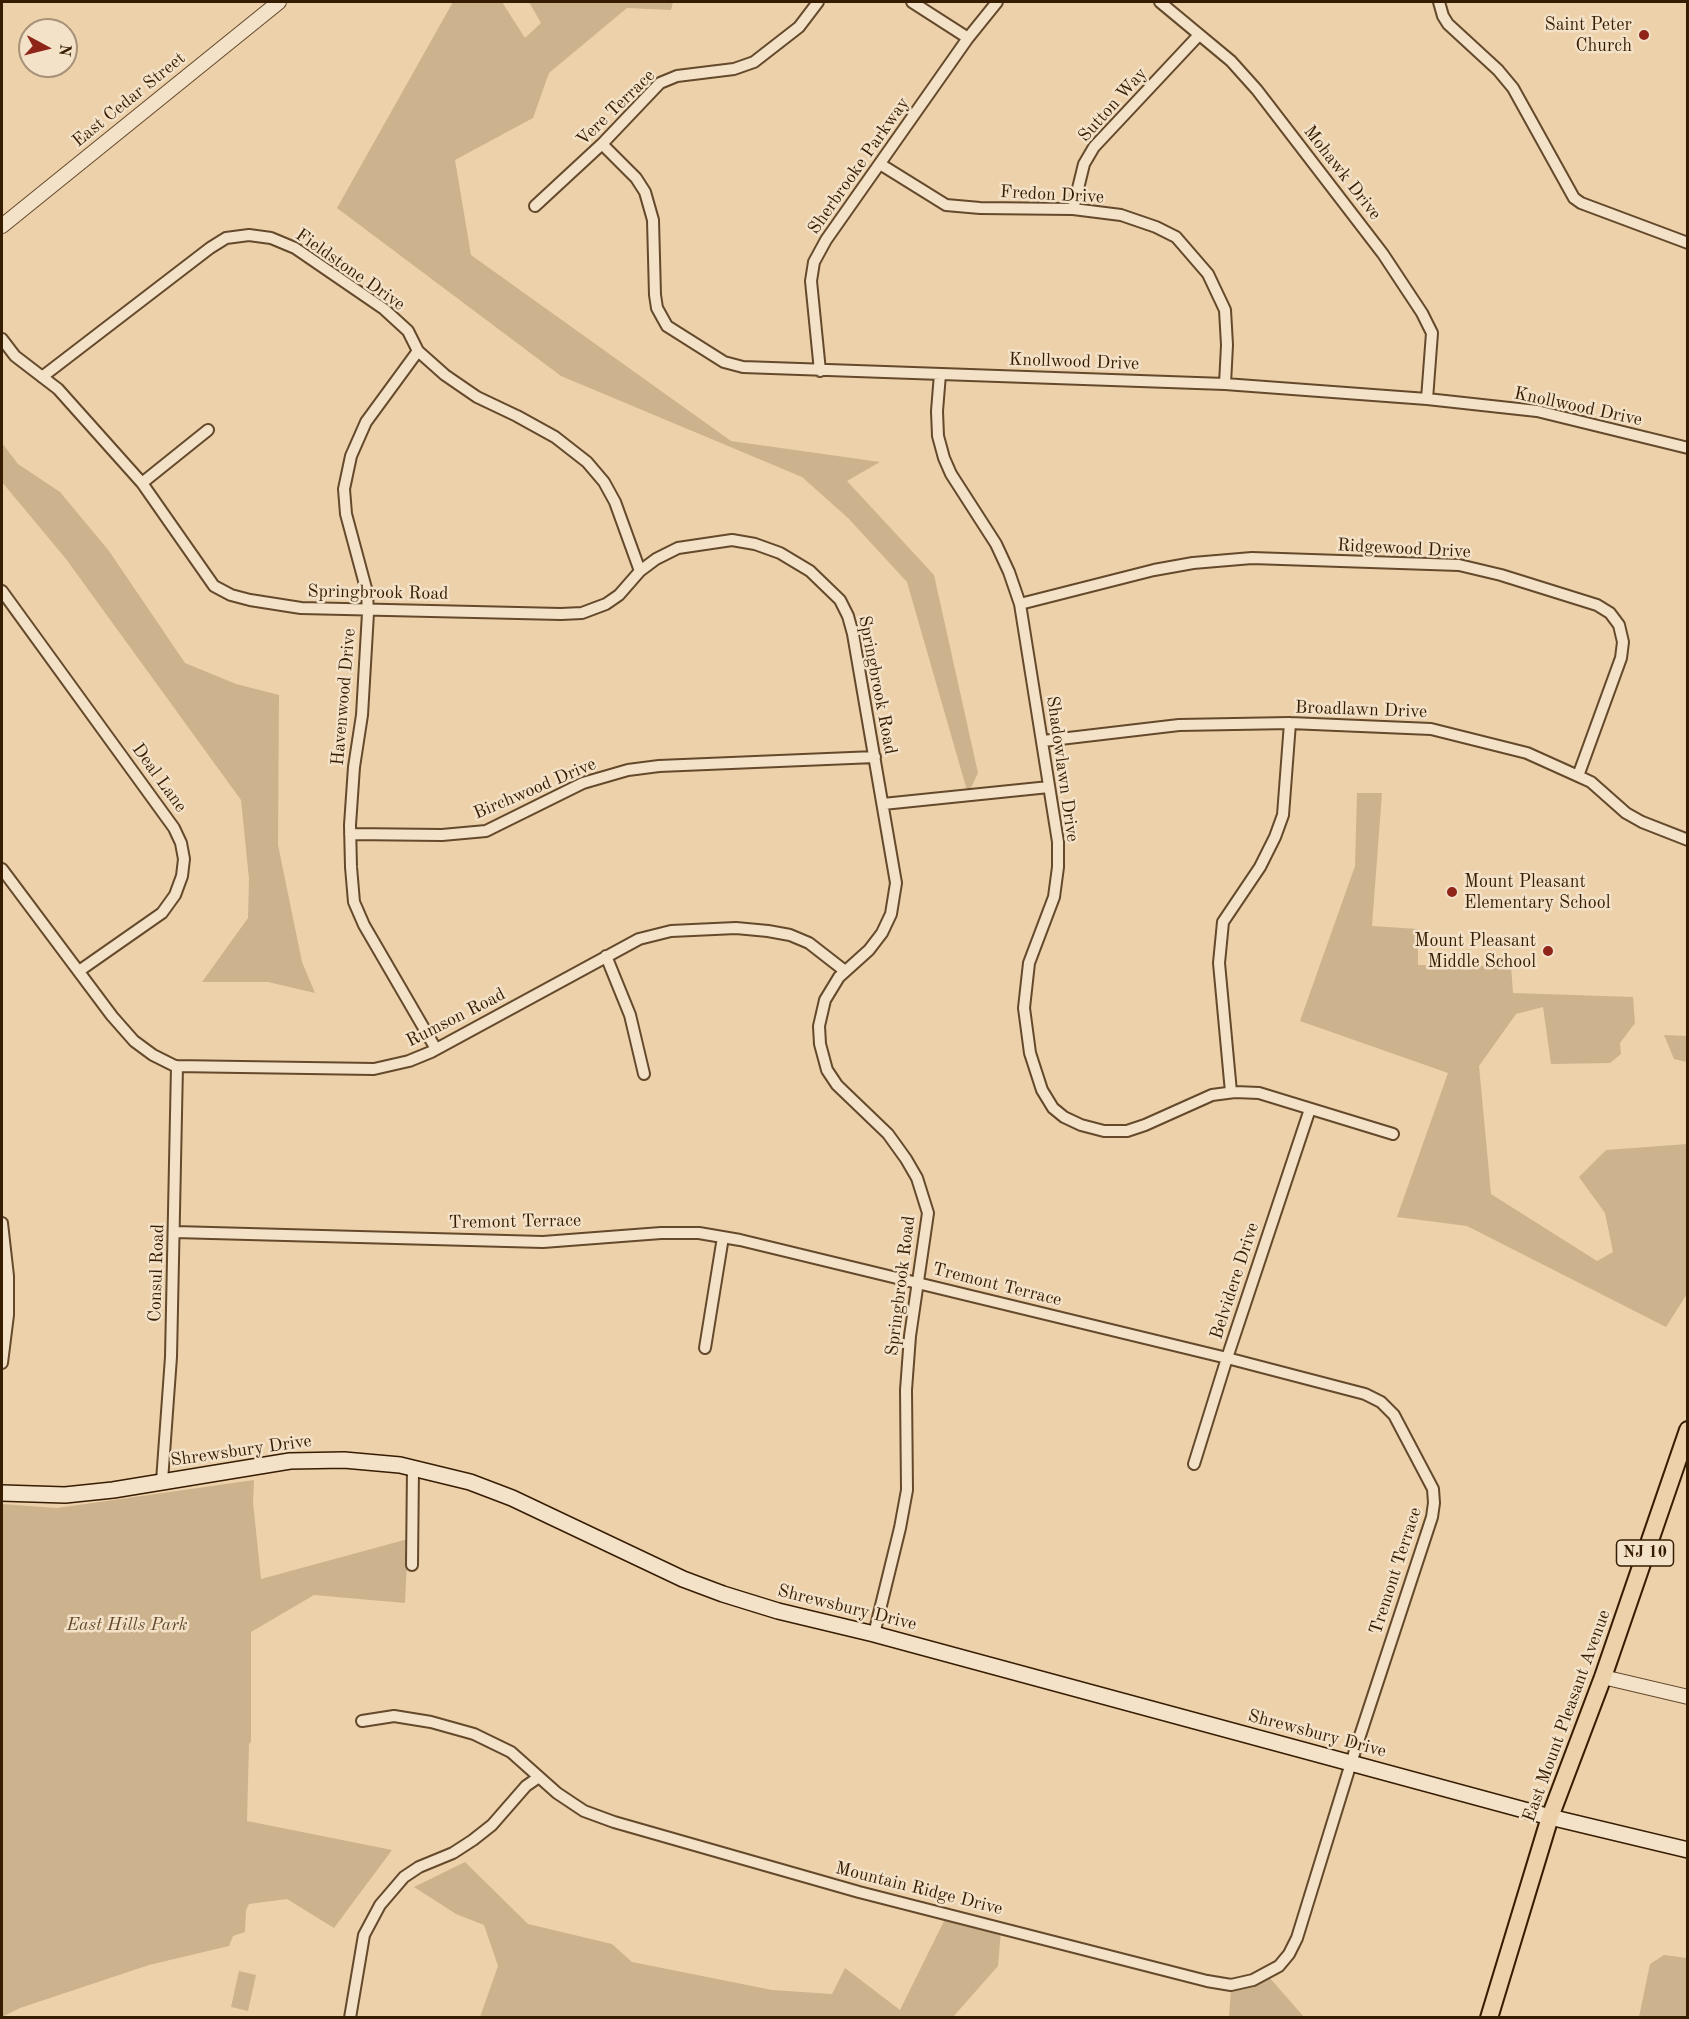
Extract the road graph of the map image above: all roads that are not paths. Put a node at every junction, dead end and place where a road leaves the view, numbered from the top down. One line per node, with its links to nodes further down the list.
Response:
1 (279, 2): 13 (street, East Cedar Street)
2 (818, 2): 9 (street, Vere Terrace)
3 (912, 2): 8 (street)
4 (998, 2): 8 (street, Sherbrooke Parkway)
5 (1160, 2): 7 (street, Mohawk Drive)
6 (1439, 2): 14 (street)
7 (1199, 35): 12 (street, Sutton Way); 21 (street, Mohawk Drive)
8 (968, 38): 10 (street, Sherbrooke Parkway)
9 (602, 144): 11 (street, Vere Terrace); 17 (street, Knollwood Drive)
10 (879, 164): 12 (street, Fredon Drive); 17 (street, Sherbrooke Parkway)
11 (535, 206)
12 (1073, 209): 20 (street, Fredon Drive)
13 (2, 226)
14 (1688, 243)
15 (2, 339): 19 (street, Springbrook Road)
16 (418, 351): 19 (street, Fieldstone Drive); 25 (street, Fieldstone Drive); 28 (street, Havenwood Drive)
17 (820, 371): 18 (street, Knollwood Drive)
18 (940, 374): 20 (street, Knollwood Drive); 27 (street, Shadowlawn Drive)
19 (42, 377): 24 (street, Springbrook Road)
20 (1225, 384): 21 (street, Knollwood Drive)
21 (1426, 399): 23 (street, Knollwood Drive)
22 (208, 430): 24 (street)
23 (1688, 448)
24 (142, 483): 28 (street, Springbrook Road)
25 (640, 572): 28 (street, Springbrook Road); 31 (street, Springbrook Road)
26 (2, 591): 39 (street, Deal Lane)
27 (1020, 604): 30 (street, Shadowlawn Drive); 32 (street, Ridgewood Drive)
28 (368, 610): 35 (street, Havenwood Drive)
29 (1290, 723): 30 (street, Broadlawn Drive); 32 (street, Broadlawn Drive); 44 (street)
30 (1043, 741): 33 (street, Shadowlawn Drive)
31 (875, 757): 34 (street, Springbrook Road); 35 (street, Birchwood Drive)
32 (1578, 776): 36 (street, Broadlawn Drive)
33 (1049, 787): 34 (street); 44 (street, Shadowlawn Drive)
34 (883, 804): 40 (street, Springbrook Road)
35 (350, 834): 41 (street, Havenwood Drive)
36 (1688, 840)
37 (2, 869): 39 (street, Rumson Road)
38 (606, 956): 40 (street, Rumson Road); 41 (street, Rumson Road); 43 (street)
39 (79, 971): 42 (street, Rumson Road)
40 (845, 971): 50 (street, Springbrook Road)
41 (436, 1049): 42 (street, Rumson Road)
42 (177, 1066): 48 (street, Consul Road)
43 (644, 1074)
44 (1231, 1092): 45 (street, Shadowlawn Drive)
45 (1310, 1109): 46 (street, Shadowlawn Drive); 52 (street, Belvidere Drive)
46 (1393, 1134)
47 (2, 1223): 53 (street)
48 (175, 1232): 49 (street, Tremont Terrace); 57 (street, Consul Road)
49 (723, 1237): 50 (street, Tremont Terrace); 51 (street)
50 (916, 1283): 52 (street, Tremont Terrace); 60 (street, Springbrook Road)
51 (705, 1348)
52 (1227, 1358): 55 (street, Belvidere Drive); 64 (street, Tremont Terrace)
53 (2, 1363)
54 (1688, 1430): 61 (main road, East Mount Pleasant Avenue / NJ 10)
55 (1194, 1464)
56 (413, 1468): 57 (main road, Shrewsbury Drive); 59 (street); 60 (main road, Shrewsbury Drive)
57 (162, 1481): 58 (main road, Shrewsbury Drive)
58 (2, 1493)
59 (412, 1565)
60 (874, 1634): 64 (main road, Shrewsbury Drive)
61 (1603, 1677): 62 (street); 66 (main road, East Mount Pleasant Avenue / NJ 10)
62 (1688, 1697)
63 (362, 1721): 65 (street, Mountain Ridge Drive)
64 (1351, 1763): 65 (street, Mountain Ridge Drive); 66 (main road, Shrewsbury Drive)
65 (539, 1777): 68 (street)
66 (1550, 1817): 67 (main road, Shrewsbury Drive); 69 (main road, East Mount Pleasant Avenue / NJ 10)
67 (1688, 1850)
68 (350, 2018)
69 (1489, 2018)

